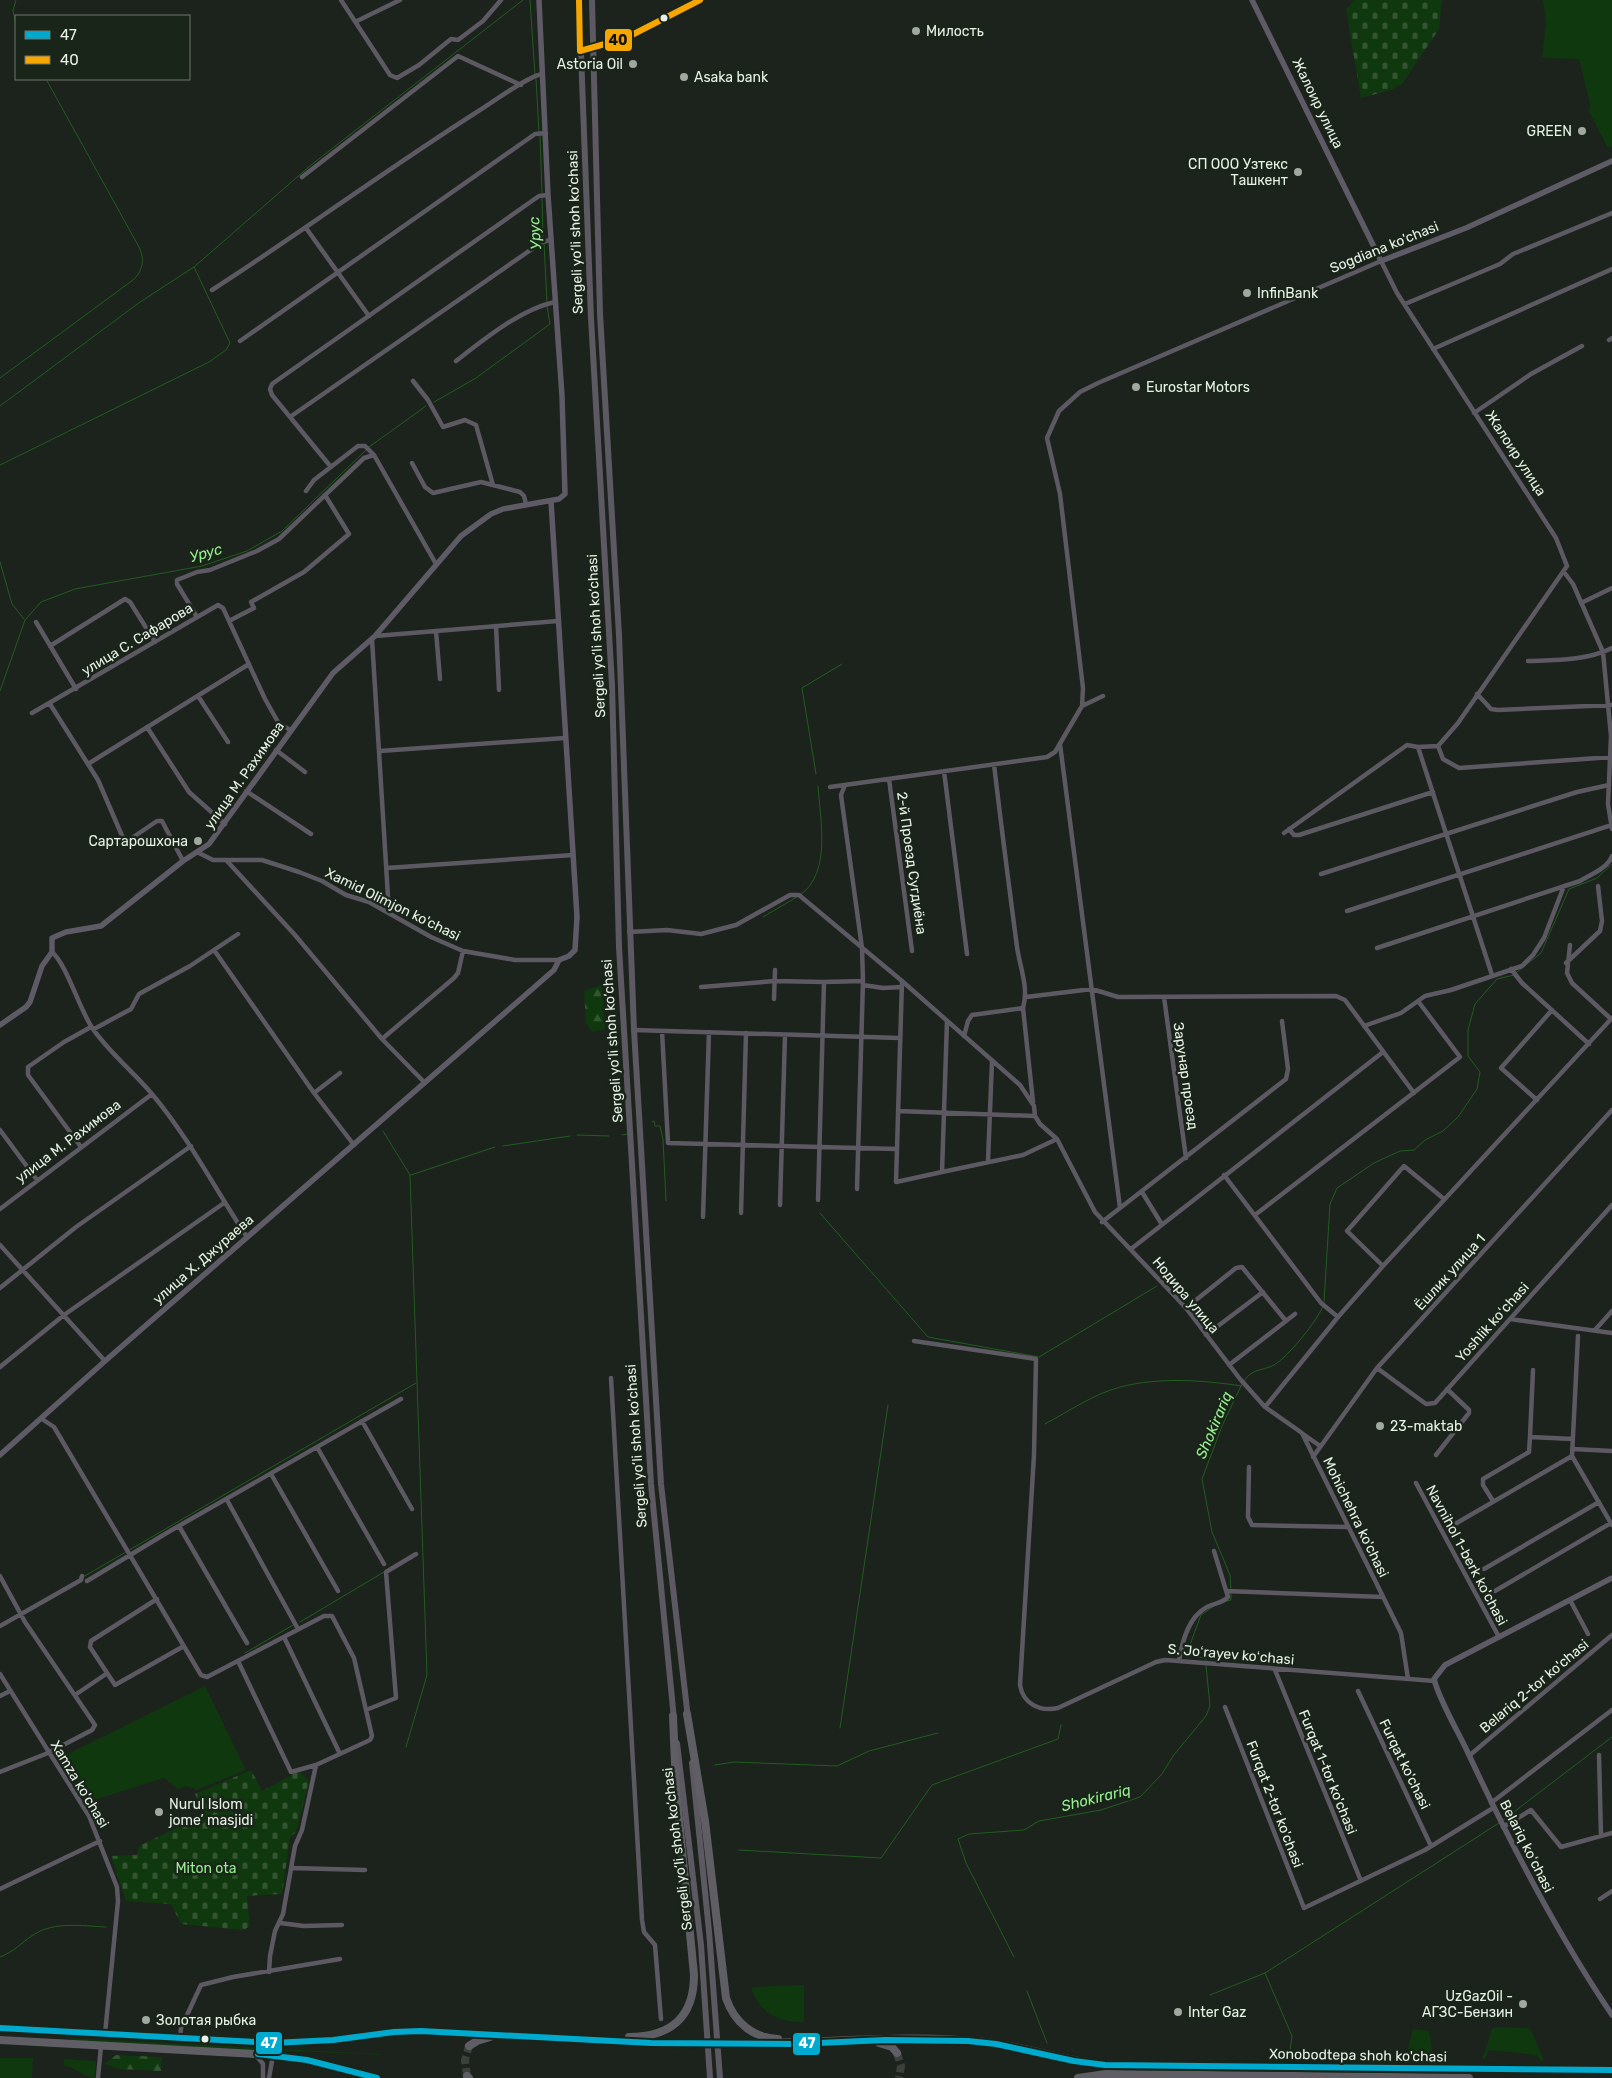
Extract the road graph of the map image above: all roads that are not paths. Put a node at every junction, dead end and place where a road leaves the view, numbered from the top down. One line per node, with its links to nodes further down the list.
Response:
1 (342, 0): 9 (street)
2 (400, 0): 9 (street)
3 (501, 0): 9 (street)
4 (539, 0): 12 (street)
5 (579, 0): 11 (main road, Sergeli yo‘li shoh ko‘chasi)
6 (592, 0): 10 (main road, Sergeli yo‘li shoh ko‘chasi)
7 (700, 0): 10 (street)
8 (1252, 0): 21 (street, Жалоир улица)
9 (357, 21)
10 (594, 49): 11 (street); 109 (main road, Sergeli yo‘li shoh ko‘chasi)
11 (580, 51): 289 (main road, Sergeli yo‘li shoh ko‘chasi)
12 (538, 76): 13 (street); 14 (street)
13 (521, 85): 16 (street); 19 (street)
14 (546, 133): 17 (street); 23 (street)
15 (1612, 161): 21 (street, Sogdiana ko'chasi)
16 (302, 177)
17 (548, 195): 20 (street); 27 (street)
18 (1612, 213): 26 (street)
19 (306, 228): 23 (street); 24 (street)
20 (546, 241): 25 (street); 34 (street)
21 (1381, 261): 26 (street, Жалоир улица); 68 (street, Sogdiana ko'chasi)
22 (1612, 269): 30 (street)
23 (338, 274): 27 (street); 28 (street)
24 (212, 290)
25 (553, 303): 31 (street); 41 (street)
26 (1405, 304): 30 (street, Жалоир улица)
27 (369, 316): 34 (street)
28 (240, 340)
29 (1582, 346): 33 (street)
30 (1433, 349): 33 (street, Жалоир улица)
31 (456, 361)
32 (413, 381): 38 (street)
33 (1474, 413): 44 (street, Жалоир улица)
34 (290, 417): 37 (street)
35 (374, 455): 37 (street); 40 (street); 43 (street)
36 (412, 463): 38 (street)
37 (331, 467): 39 (street)
38 (492, 485): 42 (street)
39 (306, 491)
40 (325, 495): 47 (street); 48 (street)
41 (551, 500): 42 (street, улица М. Рахимова); 49 (street, улица Х. Джураева)
42 (526, 504): 43 (street, улица М. Рахимова)
43 (436, 564): 53 (street, улица М. Рахимова)
44 (1564, 572): 46 (street); 63 (street)
45 (1612, 588): 46 (street)
46 (1581, 603): 57 (street)
47 (197, 616): 48 (street, улица С. Сафарова); 54 (street, улица С. Сафарова)
48 (229, 621): 59 (street, улица С. Сафарова)
49 (558, 621): 51 (street); 72 (street, улица Х. Джураева)
50 (36, 622): 55 (street)
51 (496, 626): 52 (street); 62 (street)
52 (436, 631): 53 (street); 60 (street)
53 (374, 638): 71 (street, улица М. Рахимова); 78 (street)
54 (155, 642): 55 (street); 61 (street, улица С. Сафарова)
55 (50, 646): 61 (street)
56 (1612, 648): 57 (street)
57 (1603, 652): 58 (street); 67 (street)
58 (1528, 661)
59 (249, 664): 64 (street); 71 (street, улица С. Сафарова)
60 (440, 679)
61 (76, 689): 66 (street, улица С. Сафарова)
62 (499, 690)
63 (1477, 694): 67 (street); 75 (street)
64 (198, 696): 70 (street); 73 (street)
65 (1102, 696): 68 (street)
66 (50, 704): 69 (street, улица С. Сафарова); 80 (street)
67 (1610, 705): 79 (street)
68 (1082, 706): 74 (street)
69 (32, 713)
70 (148, 727): 80 (street); 90 (street)
71 (290, 730): 77 (street, улица М. Рахимова)
72 (565, 738): 78 (street); 97 (street, улица Х. Джураева)
73 (228, 742)
74 (1060, 744): 81 (street); 129 (street)
75 (1438, 746): 76 (street); 79 (street)
76 (1418, 747): 89 (street); 92 (street)
77 (276, 750): 83 (street); 88 (street, улица М. Рахимова)
78 (380, 751): 101 (street)
79 (1612, 761): 86 (street)
80 (88, 764): 99 (street)
81 (994, 764): 82 (street); 130 (street)
82 (944, 771): 84 (street); 118 (street)
83 (305, 772)
84 (889, 778): 85 (street); 116 (street, 2-й Проезд Сугдиёна)
85 (845, 785): 87 (street); 112 (street)
86 (1609, 785): 91 (street); 95 (street)
87 (830, 787)
88 (246, 791): 90 (street, улица М. Рахимова); 94 (street)
89 (1433, 792): 92 (street); 95 (street)
90 (225, 824): 96 (street, улица М. Рахимова)
91 (1612, 827): 103 (street)
92 (1289, 829): 93 (street)
93 (1284, 833)
94 (311, 834)
95 (1446, 834): 102 (street); 103 (street)
96 (198, 853): 99 (street, улица М. Рахимова); 100 (street, Xamid Olimjon ko'chasi)
97 (573, 855): 101 (street); 119 (street, улица Х. Джураева)
98 (1612, 856): 104 (street)
99 (183, 861): 117 (street, улица М. Рахимова)
100 (227, 861): 107 (street, Xamid Olimjon ko'chasi); 151 (street)
101 (387, 868): 107 (street)
102 (1321, 874)
103 (1459, 874): 106 (street); 108 (street)
104 (1564, 886): 108 (street); 122 (street)
105 (1598, 886): 120 (street)
106 (1347, 911)
107 (389, 913): 115 (street, Xamid Olimjon ko'chasi)
108 (1473, 916): 113 (street); 123 (street)
109 (629, 932): 112 (street); 142 (main road, Sergeli yo‘li shoh ko‘chasi)
110 (238, 934): 114 (street)
111 (1570, 945): 120 (street)
112 (862, 948): 126 (street); 127 (street)
113 (1377, 948)
114 (214, 950): 141 (street); 157 (street)
115 (463, 951): 119 (street, Xamid Olimjon ko'chasi); 151 (street, Xamid Olimjon ko'chasi)
116 (912, 951)
117 (52, 952): 139 (street, улица М. Рахимова); 141 (street)
118 (967, 954)
119 (559, 960): 156 (street, улица Х. Джураева)
120 (1566, 963): 136 (street)
121 (775, 970): 124 (street)
122 (1514, 973): 123 (street); 135 (street)
123 (1492, 975): 133 (street)
124 (775, 982): 125 (street); 128 (street); 132 (street)
125 (824, 982): 126 (street); 147 (street)
126 (863, 983): 127 (street); 149 (street)
127 (902, 984): 137 (street); 150 (street)
128 (701, 987)
129 (1092, 989): 130 (street); 131 (street); 190 (street)
130 (1026, 997): 134 (street)
131 (1164, 997): 140 (street); 178 (street, Зарунар проезд)
132 (774, 999)
133 (1418, 1001): 140 (street); 158 (street)
134 (1023, 1008): 148 (street); 161 (street)
135 (1552, 1010): 152 (street); 160 (street)
136 (1612, 1018): 152 (street)
137 (947, 1021): 148 (street); 164 (street)
138 (1282, 1021): 178 (street)
139 (0, 1025)
140 (1364, 1026): 153 (street)
141 (92, 1028): 159 (street); 174 (street)
142 (634, 1030): 143 (street); 288 (main road, Sergeli yo‘li shoh ko‘chasi)
143 (662, 1031): 144 (street); 169 (street)
144 (709, 1032): 145 (street); 169 (street)
145 (746, 1033): 146 (street); 171 (street)
146 (785, 1035): 147 (street); 173 (street)
147 (823, 1036): 149 (street); 175 (street)
148 (964, 1036): 154 (street)
149 (861, 1037): 150 (street); 176 (street)
150 (900, 1038): 163 (street)
151 (382, 1039): 156 (street)
152 (1588, 1044): 160 (street)
153 (1383, 1052): 158 (street); 181 (street)
154 (992, 1062): 161 (street); 165 (street)
155 (340, 1073): 157 (street)
156 (425, 1083): 170 (street, улица Х. Джураева)
157 (314, 1093): 170 (street)
158 (1414, 1093): 193 (street)
159 (152, 1094): 172 (street); 174 (street, улица М. Рахимова)
160 (1537, 1100): 186 (street)
161 (1034, 1106): 166 (street)
162 (1612, 1110): 219 (street, Ёшлик улица 1)
163 (898, 1111): 164 (street); 177 (street)
164 (944, 1113): 165 (street); 180 (street)
165 (990, 1114): 166 (street); 179 (street)
166 (1035, 1116): 168 (street, Нодира улица)
167 (0, 1130): 182 (street)
168 (1057, 1139): 179 (street); 195 (street, Нодира улица)
169 (706, 1144): 171 (street); 194 (street)
170 (354, 1145): 197 (street, улица Х. Джураева)
171 (743, 1145): 173 (street); 192 (street)
172 (191, 1146): 187 (street); 201 (street)
173 (781, 1146): 175 (street); 188 (street)
174 (82, 1147): 182 (street, улица М. Рахимова)
175 (819, 1147): 176 (street); 185 (street)
176 (858, 1148): 177 (street); 183 (street)
177 (897, 1149): 180 (street)
178 (1186, 1158): 184 (street)
179 (988, 1161): 180 (street)
180 (942, 1172)
181 (1224, 1175): 193 (street); 196 (street)
182 (37, 1180): 191 (street, улица М. Рахимова)
183 (857, 1189)
184 (1142, 1192): 190 (street); 196 (street)
185 (818, 1200)
186 (1444, 1200): 200 (street); 200 (street)
187 (224, 1203): 197 (street); 207 (street)
188 (780, 1205)
189 (1612, 1205): 209 (street, Yoshlik koʻchasi)
190 (1120, 1208): 195 (street)
191 (0, 1209)
192 (741, 1213)
193 (1255, 1215): 208 (street)
194 (703, 1217)
195 (1102, 1222): 199 (street, Нодира улица)
196 (1161, 1223): 199 (street)
197 (247, 1237): 216 (street, улица Х. Джураева)
198 (0, 1245): 201 (street)
199 (1131, 1249): 204 (street, Нодира улица)
200 (1383, 1266): 208 (street)
201 (22, 1269): 202 (street); 207 (street)
202 (0, 1288)
203 (1263, 1292): 204 (street); 210 (street); 213 (street)
204 (1186, 1308): 213 (street, Нодира улица)
205 (1612, 1311): 211 (street)
206 (1295, 1314): 210 (street)
207 (64, 1315): 216 (street); 218 (street)
208 (1338, 1317): 225 (street)
209 (1510, 1319): 211 (street); 223 (street, Yoshlik koʻchasi)
210 (1286, 1321): 217 (street)
211 (1595, 1330): 212 (street)
212 (1612, 1333)
213 (1206, 1335): 217 (street, Нодира улица)
214 (1578, 1336): 230 (street)
215 (914, 1341): 275 (street, S. Joʻrayev koʻchasi)
216 (105, 1361): 226 (street, улица Х. Джураева)
217 (1229, 1365): 222 (street, Нодира улица)
218 (0, 1367)
219 (1377, 1368): 223 (street, Yoshlik koʻchasi); 231 (street, Ёшлик улица 1)
220 (1533, 1370): 229 (street)
221 (612, 1378): 313 (street)
222 (1248, 1387): 225 (street, Mohichehra ko'chasi)
223 (1447, 1389): 236 (street)
224 (401, 1399): 227 (street)
225 (1266, 1407): 228 (street, Mohichehra ko'chasi)
226 (42, 1419): 235 (street, улица Х. Джураева); 252 (street)
227 (362, 1421): 232 (street); 245 (street)
228 (1302, 1433): 231 (street); 237 (street, Mohichehra ko'chasi)
229 (1530, 1437): 230 (street); 243 (street)
230 (1573, 1439): 233 (street)
231 (1320, 1446): 237 (street, Ёшлик улица 1)
232 (317, 1447): 240 (street); 253 (street)
233 (1572, 1449): 234 (street); 238 (street)
234 (1612, 1451)
235 (0, 1455)
236 (1436, 1455)
237 (1313, 1456): 249 (street, Mohichehra ko'chasi)
238 (1572, 1456): 243 (street); 244 (street)
239 (1249, 1467): 249 (street)
240 (271, 1474): 242 (street); 259 (street)
241 (1416, 1483): 271 (street, Navnihol 1-berk ko'chasi)
242 (227, 1500): 248 (street); 267 (street)
243 (1493, 1501): 246 (street)
244 (1599, 1502): 247 (street); 254 (street)
245 (412, 1509)
246 (1455, 1524)
247 (1611, 1524): 261 (street)
248 (179, 1526): 252 (street); 272 (street)
249 (1347, 1526): 262 (street, Mohichehra ko'chasi)
250 (1214, 1551): 260 (street)
251 (416, 1554): 286 (street)
252 (131, 1555): 258 (street); 263 (street)
253 (384, 1564)
254 (1484, 1569)
255 (0, 1576): 265 (street)
256 (82, 1576): 265 (street)
257 (1612, 1578): 264 (street)
258 (87, 1581)
259 (338, 1591)
260 (1226, 1591): 262 (street); 275 (street)
261 (1495, 1591)
262 (1383, 1597): 279 (street, Mohichehra ko'chasi)
263 (157, 1599): 273 (street); 278 (street)
264 (1570, 1600): 268 (street); 271 (street)
265 (22, 1613): 266 (street); 283 (street)
266 (0, 1626)
267 (298, 1629): 270 (street); 286 (street)
268 (1588, 1634)
269 (1612, 1635): 293 (street, Belariq 2-tor ko'chasi)
270 (284, 1637): 274 (street); 291 (street)
271 (1498, 1638): 280 (street)
272 (247, 1644)
273 (184, 1646): 274 (street); 278 (street)
274 (238, 1661): 294 (street)
275 (1179, 1661): 276 (street, S. Joʻrayev koʻchasi)
276 (1275, 1670): 279 (street, S. Joʻrayev koʻchasi); 304 (street, Furqat 1-tor ko'chasi)
277 (0, 1674): 281 (street, Xamza ko'chasi)
278 (106, 1674): 283 (street)
279 (1408, 1679): 280 (street, S. Joʻrayev koʻchasi)
280 (1435, 1681): 293 (street, Belariq koʻchasi)
281 (10, 1691): 284 (street); 290 (street, Xamza ko'chasi)
282 (1358, 1691): 301 (street, Furqat ko'chasi)
283 (75, 1695): 290 (street)
284 (0, 1696)
285 (1226, 1707): 304 (street, Furqat 2-tor ko'chasi)
286 (366, 1710): 291 (street)
287 (1612, 1710): 296 (street)
288 (687, 1714): 321 (highway); 339 (main road, Sergeli yo‘li shoh ko‘chasi)
289 (673, 1716): 320 (highway); 338 (main road, Sergeli yo‘li shoh ko‘chasi)
290 (48, 1753): 295 (street); 300 (street, Xamza ko'chasi)
291 (340, 1754): 294 (street)
292 (1599, 1755): 299 (street)
293 (1470, 1756): 296 (street, Belariq koʻchasi)
294 (316, 1765): 302 (street)
295 (0, 1772)
296 (1492, 1806): 297 (street, Belariq koʻchasi); 301 (street)
297 (1503, 1827): 299 (street); 312 (street, Belariq koʻchasi)
298 (1612, 1833): 299 (street)
299 (1601, 1836)
300 (100, 1842): 305 (street); 316 (street, Xamza ko'chasi)
301 (1431, 1846): 304 (street)
302 (292, 1868): 303 (street); 308 (street)
303 (365, 1870)
304 (1361, 1881)
305 (0, 1889)
306 (1612, 1891): 307 (street)
307 (1600, 1899)
308 (280, 1923): 309 (street); 311 (street)
309 (342, 1925)
310 (340, 1959): 311 (street)
311 (269, 1972): 318 (street)
312 (1612, 2014)
313 (661, 2019)
314 (0, 2028): 315 (highway)
315 (68, 2032): 316 (highway); 322 (highway)
316 (106, 2034): 318 (highway)
317 (502, 2036): 318 (highway); 320 (highway); 324 (highway)
318 (180, 2038)
319 (0, 2040): 322 (highway)
320 (650, 2040): 321 (highway, bridge)
321 (847, 2040): 325 (highway); 328 (highway, Xonobodtepa shoh ko'chasi)
322 (67, 2044): 323 (highway)
323 (101, 2046): 326 (highway); 334 (street)
324 (469, 2046)
325 (897, 2053)
326 (252, 2054): 327 (highway); 335 (street)
327 (273, 2055): 336 (street); 337 (highway)
328 (1192, 2066): 329 (highway, Xonobodtepa shoh ko'chasi); 332 (highway)
329 (1322, 2067): 330 (highway, Xonobodtepa shoh ko'chasi); 333 (highway)
330 (1497, 2068): 331 (highway, Xonobodtepa shoh ko'chasi); 342 (highway)
331 (1612, 2070)
332 (1192, 2075): 333 (highway, Xonobodtepa shoh ko'chasi); 340 (highway, Xonobodtepa shoh ko'chasi)
333 (1323, 2076): 341 (highway, Xonobodtepa shoh ko'chasi)
334 (98, 2078)
335 (263, 2078)
336 (269, 2078)
337 (377, 2078)
338 (710, 2078)
339 (720, 2078)
340 (1078, 2078)
341 (1469, 2078)
342 (1497, 2078)

